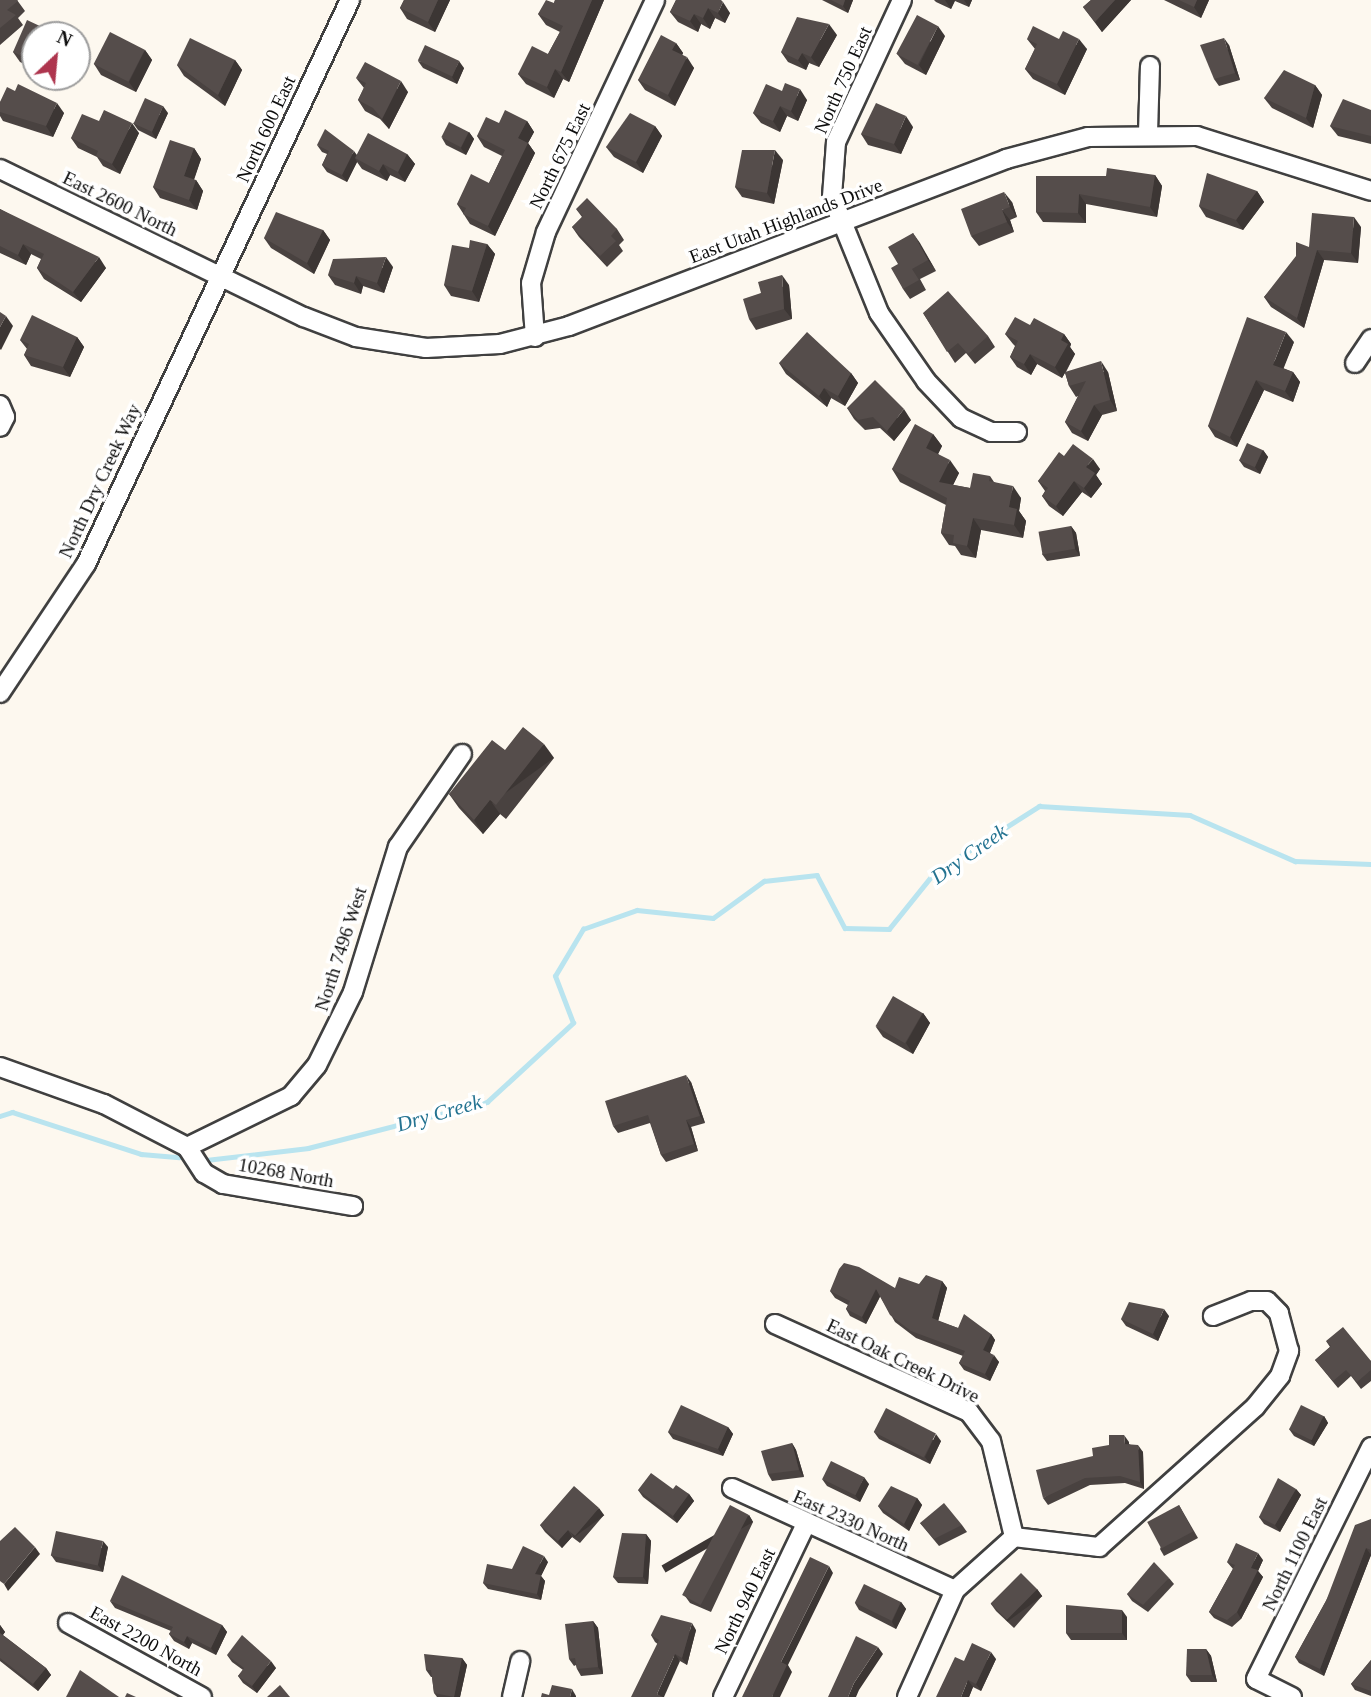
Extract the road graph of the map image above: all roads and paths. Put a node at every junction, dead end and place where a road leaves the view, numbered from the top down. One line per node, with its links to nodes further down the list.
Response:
1 (350, 0): 9 (street, North 600 East)
2 (655, 0): 10 (street, North 675 East)
3 (902, 0): 8 (street, North 750 East)
4 (1150, 66): 5 (street)
5 (1148, 133): 7 (street, East Utah Highlands Drive); 8 (street, East Utah Highlands Drive)
6 (0, 169): 9 (street, East 2600 North)
7 (1371, 191)
8 (841, 223): 10 (street, East Utah Highlands Drive); 13 (street, North 750 East)
9 (221, 276): 10 (street, East Utah Highlands Drive); 14 (street, North Dry Creek Way)
10 (535, 337)
11 (1371, 339): 12 (street)
12 (1355, 363)
13 (1017, 432)
14 (0, 693)
15 (462, 754): 17 (street, North 7496 West)
16 (0, 1067): 17 (street)
17 (187, 1147): 18 (street, 10268 North)
18 (352, 1206)
19 (1213, 1316): 24 (street)
20 (775, 1324): 24 (street, East Oak Creek Drive)
21 (1371, 1447): 32 (street, North 1100 East)
22 (732, 1488): 23 (street, East 2330 North)
23 (806, 1524): 25 (street, East 2330 North); 30 (street, North 940 East)
24 (1014, 1536): 25 (street)
25 (955, 1590): 31 (street)
26 (68, 1623): 28 (street, East 2200 North)
27 (520, 1661): 29 (street)
28 (202, 1697)
29 (512, 1697)
30 (723, 1697)
31 (907, 1697)
32 (1292, 1697)

